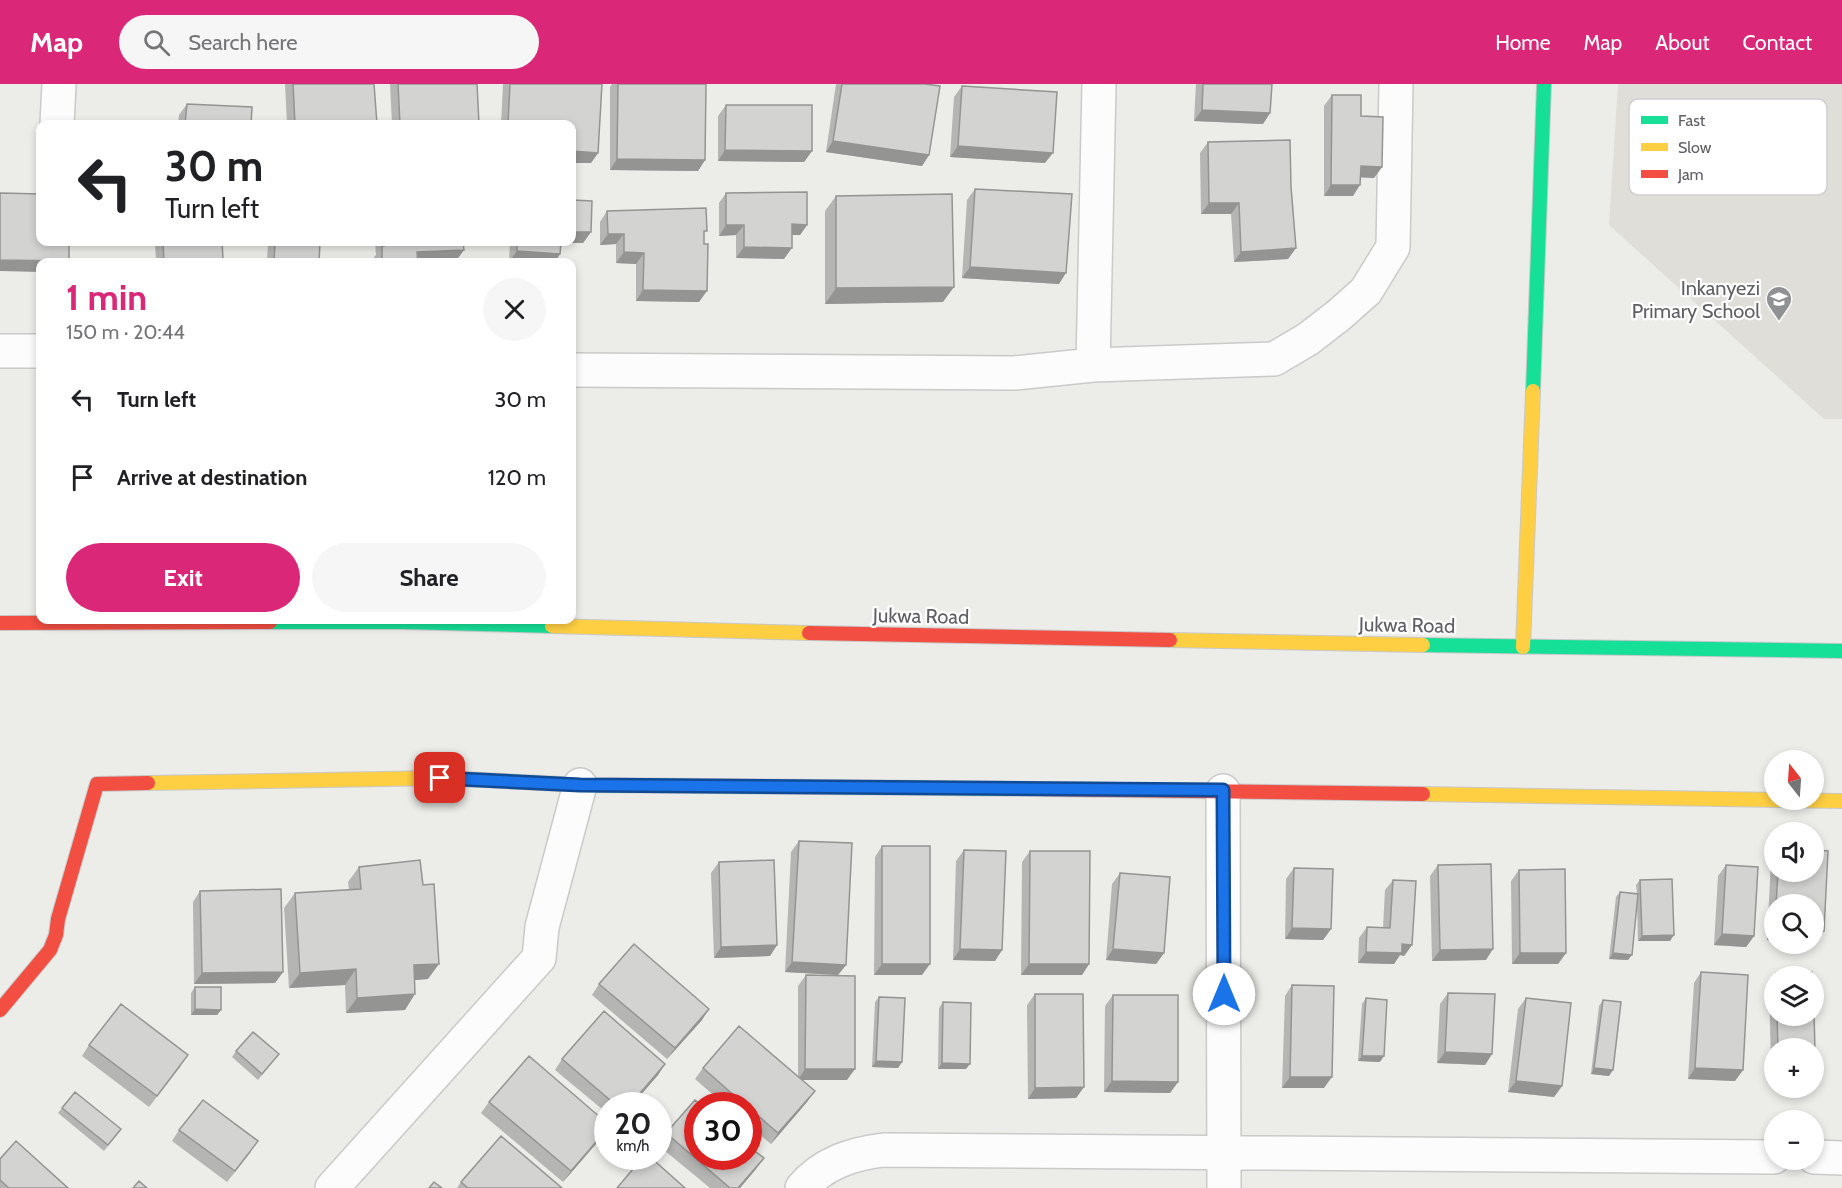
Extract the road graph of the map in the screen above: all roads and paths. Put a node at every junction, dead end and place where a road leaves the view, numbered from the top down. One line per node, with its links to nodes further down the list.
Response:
1 (59, 84): 5 (street)
2 (1099, 84): 8 (street)
3 (1396, 84): 8 (street)
4 (1544, 84): 13 (street)
5 (57, 120)
6 (0, 351): 7 (street)
7 (36, 351)
8 (1093, 365): 9 (street)
9 (576, 370)
10 (0, 623): 11 (street, Jukwa Road)
11 (36, 623)
12 (475, 624): 13 (street, Jukwa Road)
13 (1523, 647): 14 (street, Jukwa Road)
14 (1842, 651)
15 (580, 785): 16 (street); 18 (street); 23 (street)
16 (1223, 790): 17 (street); 19 (street)
17 (1842, 801)
18 (0, 1010)
19 (1224, 1152): 20 (street); 24 (street); 25 (street)
20 (1764, 1157)
21 (1824, 1157): 22 (street)
22 (1842, 1158)
23 (332, 1188)
24 (802, 1188)
25 (1224, 1188)

